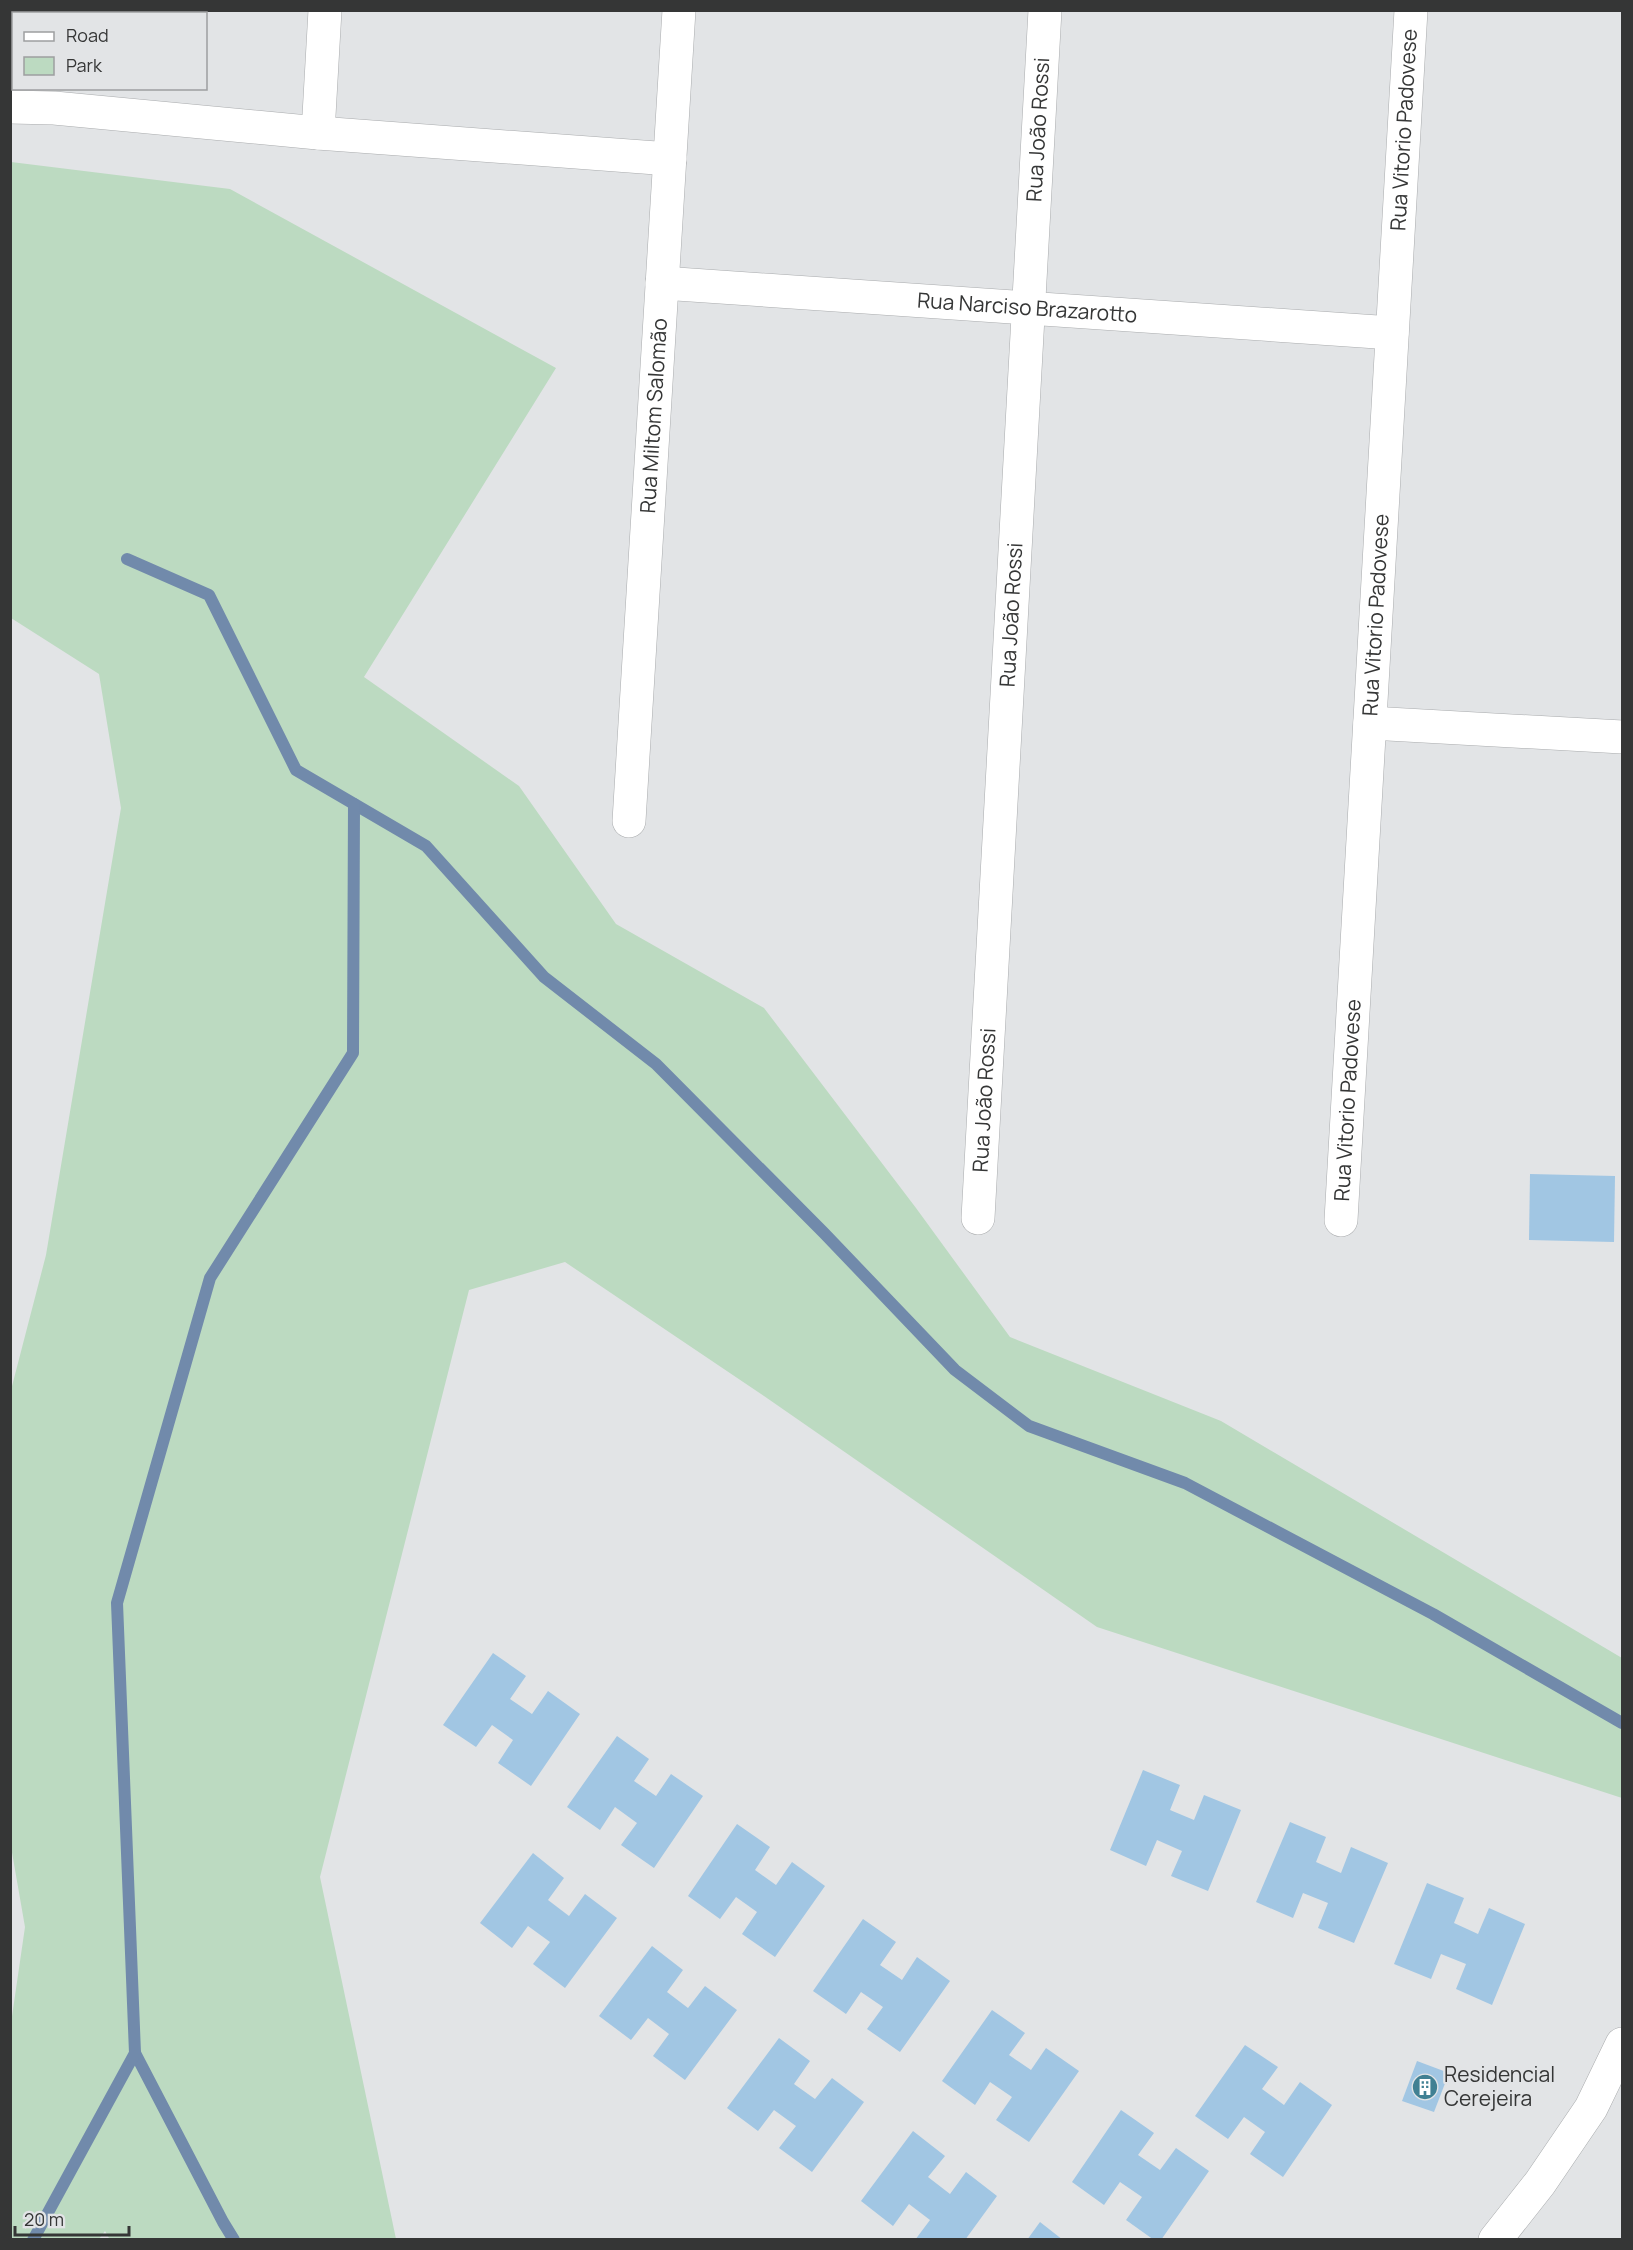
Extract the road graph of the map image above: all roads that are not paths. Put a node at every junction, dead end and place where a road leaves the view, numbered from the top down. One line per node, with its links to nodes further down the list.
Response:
1 (325, 10): 6 (street)
2 (679, 10): 7 (street, Rua Miltom Salomão)
3 (1046, 10): 9 (street, Rua João Rossi)
4 (1411, 10): 10 (street, Rua Vitorio Padovese)
5 (10, 106): 6 (street)
6 (318, 133): 7 (street)
7 (669, 159): 8 (street, Rua Miltom Salomão)
8 (662, 283): 9 (street, Rua Narciso Brazarotto); 13 (street, Rua Miltom Salomão)
9 (1029, 308): 10 (street, Rua Narciso Brazarotto); 14 (street, Rua João Rossi)
10 (1392, 333): 11 (street, Rua Vitorio Padovese)
11 (1370, 723): 12 (street); 15 (street, Rua Vitorio Padovese)
12 (1623, 737)
13 (629, 821)
14 (978, 1218)
15 (1341, 1220)
16 (1623, 2043): 17 (street)
17 (1495, 2240)

